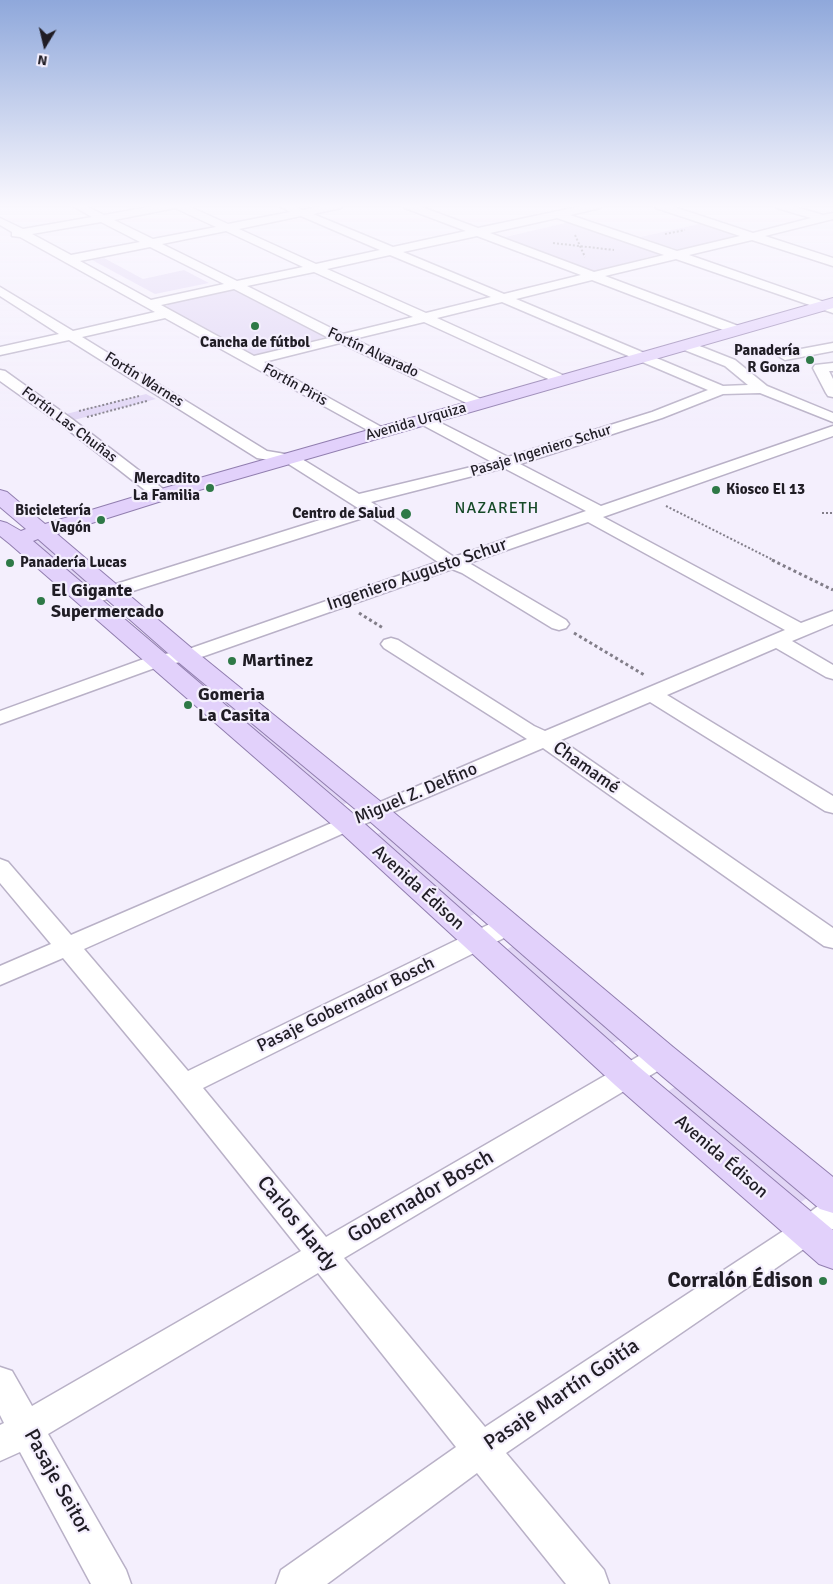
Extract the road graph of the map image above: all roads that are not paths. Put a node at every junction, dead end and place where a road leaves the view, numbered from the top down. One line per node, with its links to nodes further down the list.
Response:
1 (107, 280): 14 (street, Fortín Piris)
2 (223, 280): 9 (street, Fortín Alvarado)
3 (262, 280): 9 (street)
4 (342, 280): 16 (street)
5 (462, 280): 11 (street)
6 (576, 280): 11 (street)
7 (602, 280): 17 (street)
8 (748, 280): 12 (street)
9 (235, 286): 14 (street); 19 (street, Fortín Alvarado)
10 (0, 291): 18 (street, Fortín Warnes)
11 (505, 298): 16 (street); 23 (street)
12 (808, 301): 13 (main road, Avenida Urquiza); 17 (main road, Avenida Urquiza)
13 (831, 303): 17 (main road, Avenida Urquiza)
14 (150, 304): 15 (street, Fortín Piris)
15 (166, 314): 18 (street); 26 (street, Fortín Piris)
16 (424, 317): 19 (street); 29 (street)
17 (729, 328): 20 (main road, Avenida Urquiza); 23 (main road, Avenida Urquiza)
18 (72, 335): 22 (street); 40 (street, Fortín Warnes)
19 (341, 338): 26 (street); 33 (street, Fortín Alvarado)
20 (687, 346): 25 (main road, Avenida Urquiza); 30 (street)
21 (833, 346): 24 (street)
22 (0, 351)
23 (628, 352): 25 (street); 29 (main road, Avenida Urquiza)
24 (785, 356)
25 (646, 357): 29 (main road, Avenida Urquiza); 31 (street)
26 (251, 361): 36 (street, Fortín Piris)
27 (826, 367): 32 (street)
28 (0, 374): 43 (street, Fortín Las Chuñas)
29 (555, 377): 33 (main road, Avenida Urquiza)
30 (762, 389): 31 (street); 34 (street)
31 (721, 390): 42 (street, Pasaje Ingeniero Schur)
32 (833, 393)
33 (473, 401): 35 (main road, Avenida Urquiza); 36 (main road, Avenida Urquiza)
34 (833, 418)
35 (424, 420): 36 (main road, Avenida Urquiza); 42 (street)
36 (373, 429): 40 (main road, Avenida Urquiza); 41 (main road, Avenida Urquiza)
37 (833, 431): 38 (street, Ingeniero Augusto Schur)
38 (808, 439): 39 (street); 46 (street, Ingeniero Augusto Schur)
39 (833, 442)
40 (263, 455): 41 (street, Fortín Warnes); 43 (main road, Avenida Urquiza)
41 (291, 459): 43 (main road, Avenida Urquiza); 45 (street)
42 (506, 463): 45 (street, Pasaje Ingeniero Schur); 46 (street)
43 (155, 491): 47 (main road, Avenida Urquiza)
44 (0, 496): 47 (main road, Avenida Édison)
45 (364, 505): 48 (street); 49 (street, Pasaje Ingeniero Schur)
46 (594, 514): 48 (street, Ingeniero Augusto Schur); 52 (street)
47 (13, 532): 49 (main road, Avenida Édison)
48 (451, 563): 51 (street); 55 (street, Ingeniero Augusto Schur)
49 (99, 595): 55 (main road, Avenida Édison)
50 (833, 617): 52 (street, Miguel Z. Delfino)
51 (559, 624)
52 (801, 630): 53 (street, Miguel Z. Delfino)
53 (777, 640): 56 (street); 57 (street, Miguel Z. Delfino)
54 (391, 644): 59 (street, Chamamé)
55 (172, 658): 58 (street, Ingeniero Augusto Schur); 61 (main road, Avenida Édison)
56 (833, 673)
57 (659, 691): 59 (street, Miguel Z. Delfino); 60 (street)
58 (0, 718)
59 (545, 739): 61 (street, Miguel Z. Delfino); 64 (street, Chamamé)
60 (833, 806)
61 (361, 818): 63 (main road, Avenida Édison); 65 (main road, Avenida Édison); 66 (street, Miguel Z. Delfino)
62 (0, 867): 66 (street, Carlos Hardy)
63 (509, 925): 65 (street, Pasaje Gobernador Bosch); 68 (main road, Avenida Édison)
64 (833, 940)
65 (476, 941): 69 (main road, Avenida Édison); 70 (street, Pasaje Gobernador Bosch)
66 (66, 946): 67 (street, Miguel Z. Delfino); 70 (street, Carlos Hardy)
67 (0, 976)
68 (661, 1056): 69 (street, Gobernador Bosch); 71 (main road, Avenida Édison)
69 (627, 1076): 72 (main road, Avenida Édison); 74 (street, Gobernador Bosch)
70 (184, 1084): 74 (street, Carlos Hardy)
71 (833, 1198)
72 (820, 1222): 73 (main road, Avenida Édison); 77 (street, Pasaje Martín Goitía)
73 (833, 1253)
74 (322, 1255): 76 (street, Gobernador Bosch); 77 (street, Carlos Hardy)
75 (0, 1382): 76 (street, Pasaje Seitor)
76 (14, 1436): 78 (street, Pasaje Seitor)
77 (482, 1449): 79 (street, Pasaje Martín Goitía); 80 (street, Carlos Hardy)
78 (112, 1584)
79 (295, 1584)
80 (590, 1584)

